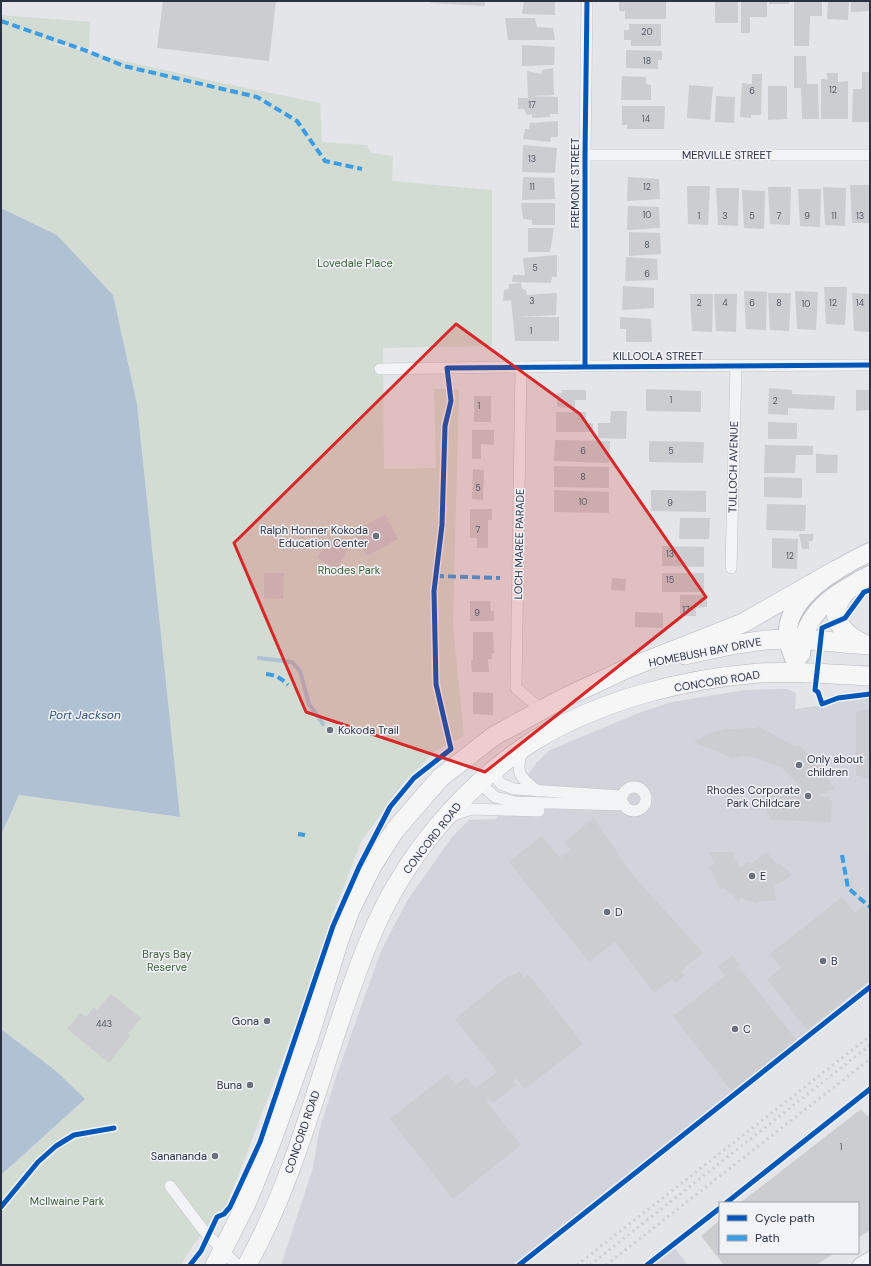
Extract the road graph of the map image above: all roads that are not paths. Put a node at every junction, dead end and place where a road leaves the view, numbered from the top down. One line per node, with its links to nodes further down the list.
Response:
1 (588, 1): 2 (street, FREMONT STREET)
2 (585, 155): 3 (street, MERVILLE STREET); 6 (street, FREMONT STREET)
3 (870, 155)
4 (870, 365): 7 (street, KILLOOLA STREET)
5 (521, 366): 6 (street, KILLOOLA STREET); 8 (street, KILLOOLA STREET); 18 (street, LOCH MAREE PARADE)
6 (585, 366): 7 (street, KILLOOLA STREET)
7 (736, 366): 10 (street, TULLOCH AVENUE)
8 (380, 369)
9 (870, 552): 11 (main road)
10 (731, 568)
11 (836, 570): 13 (main road); 15 (highway)
12 (866, 577): 13 (main road); 14 (highway)
13 (795, 640): 14 (highway, HOMEBUSH BAY DRIVE); 15 (highway, HOMEBUSH BAY DRIVE); 16 (main road)
14 (869, 645)
15 (636, 666): 18 (highway)
16 (800, 673): 17 (highway); 19 (highway, CONCORD ROAD)
17 (870, 676)
18 (542, 710): 20 (highway)
19 (524, 748): 21 (highway, CONCORD ROAD); 22 (street)
20 (470, 754): 21 (highway); 26 (highway)
21 (486, 778): 22 (street); 23 (street); 24 (highway, CONCORD ROAD)
22 (538, 791): 23 (street)
23 (576, 803): 24 (street)
24 (443, 821): 29 (highway, CONCORD ROAD)
25 (170, 1186): 26 (street)
26 (219, 1258): 28 (street)
27 (870, 1259): 30 (street)
28 (237, 1265)
29 (247, 1265)
30 (860, 1265)

